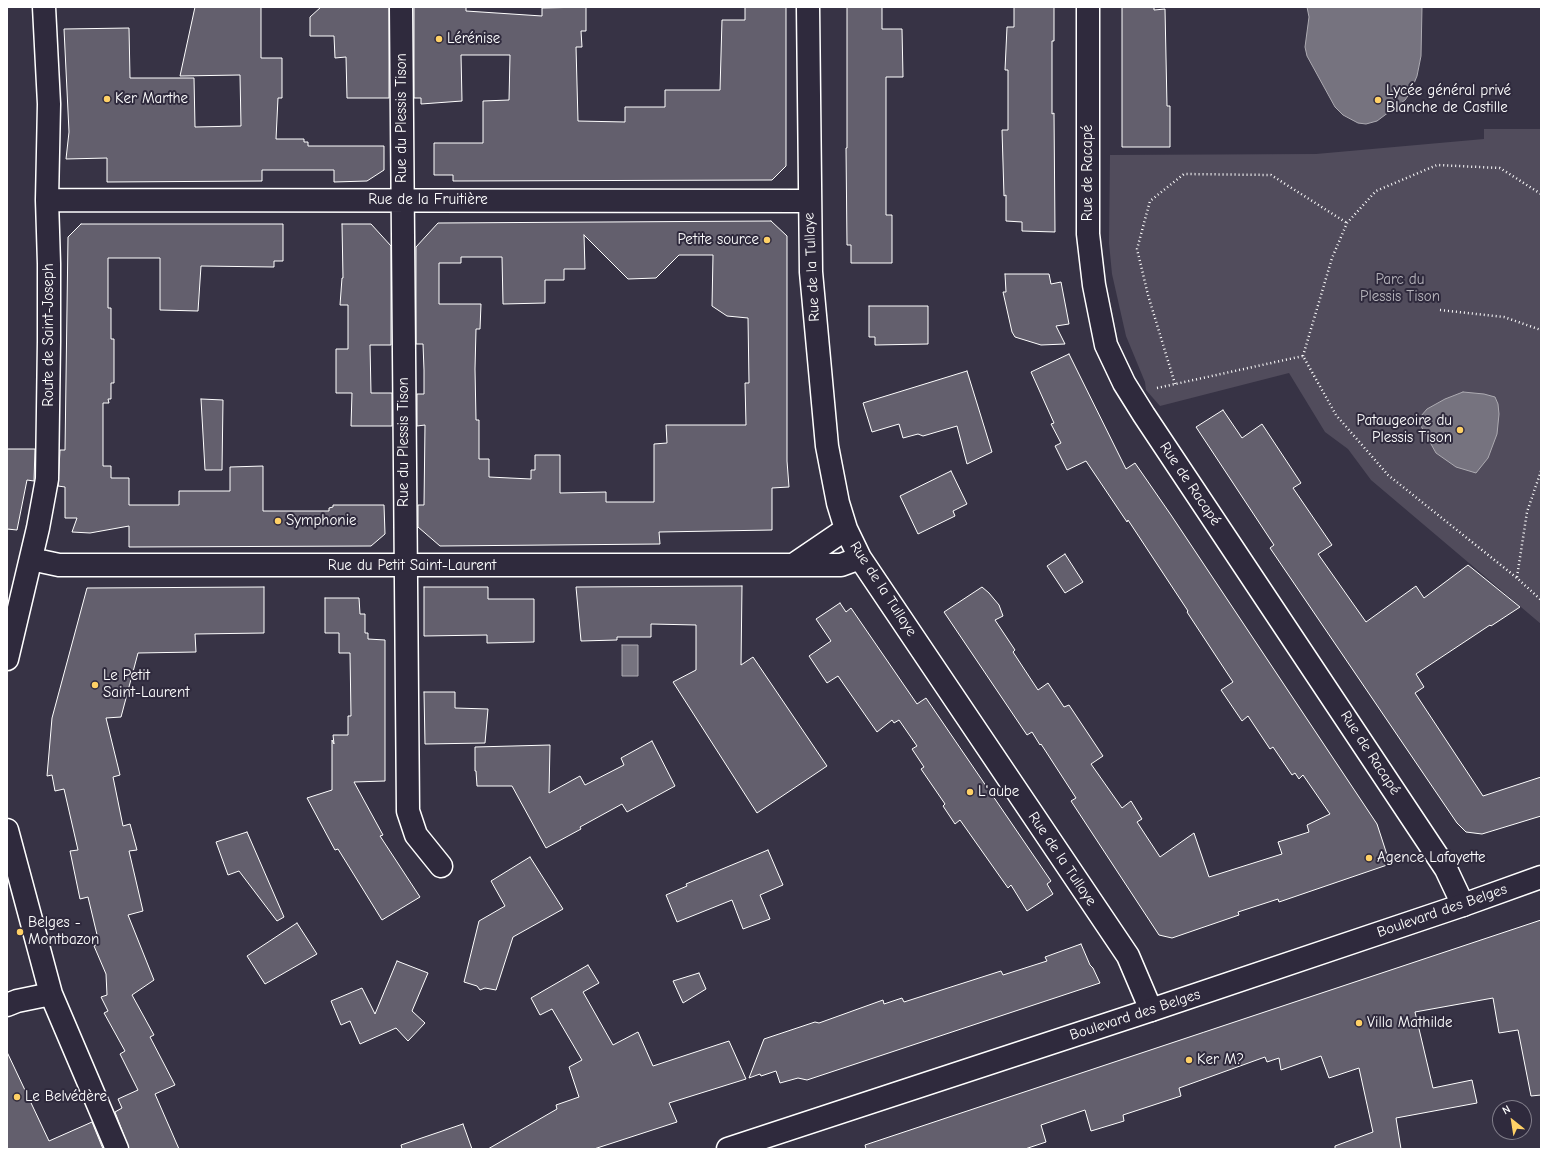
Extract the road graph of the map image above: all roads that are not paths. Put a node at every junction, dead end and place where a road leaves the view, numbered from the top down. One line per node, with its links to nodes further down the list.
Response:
1 (44, 7): 5 (street, Route de Saint-Joseph)
2 (401, 7): 6 (street, Rue du Plessis Tison)
3 (808, 7): 7 (street, Rue de la Tullaye)
4 (1088, 7): 18 (street, Rue de Racapé)
5 (47, 200): 6 (street, Rue de la Fruitière); 10 (street, Route de Saint-Joseph)
6 (403, 200): 7 (street, Rue de la Fruitière); 12 (street, Rue du Plessis Tison)
7 (809, 201): 8 (street, Rue de la Tullaye)
8 (846, 529): 9 (street, Rue de la Tullaye); 11 (street)
9 (860, 558): 11 (street, Rue du Petit Saint-Laurent); 21 (street, Rue de la Tullaye)
10 (31, 559): 12 (street, Rue du Petit Saint-Laurent); 13 (street, Route de Saint-Joseph)
11 (793, 565): 12 (street, Rue du Petit Saint-Laurent)
12 (405, 566): 16 (street, Rue du Plessis Tison)
13 (14, 593): 14 (street, Route de Saint-Joseph)
14 (7, 660)
15 (7, 830): 19 (street)
16 (441, 866)
17 (1541, 877): 18 (street, Boulevard des Belges)
18 (1463, 905): 21 (street, Boulevard des Belges)
19 (51, 994): 20 (street); 22 (street)
20 (7, 1005)
21 (1151, 1010): 23 (street, Boulevard des Belges)
22 (117, 1149)
23 (728, 1149)

